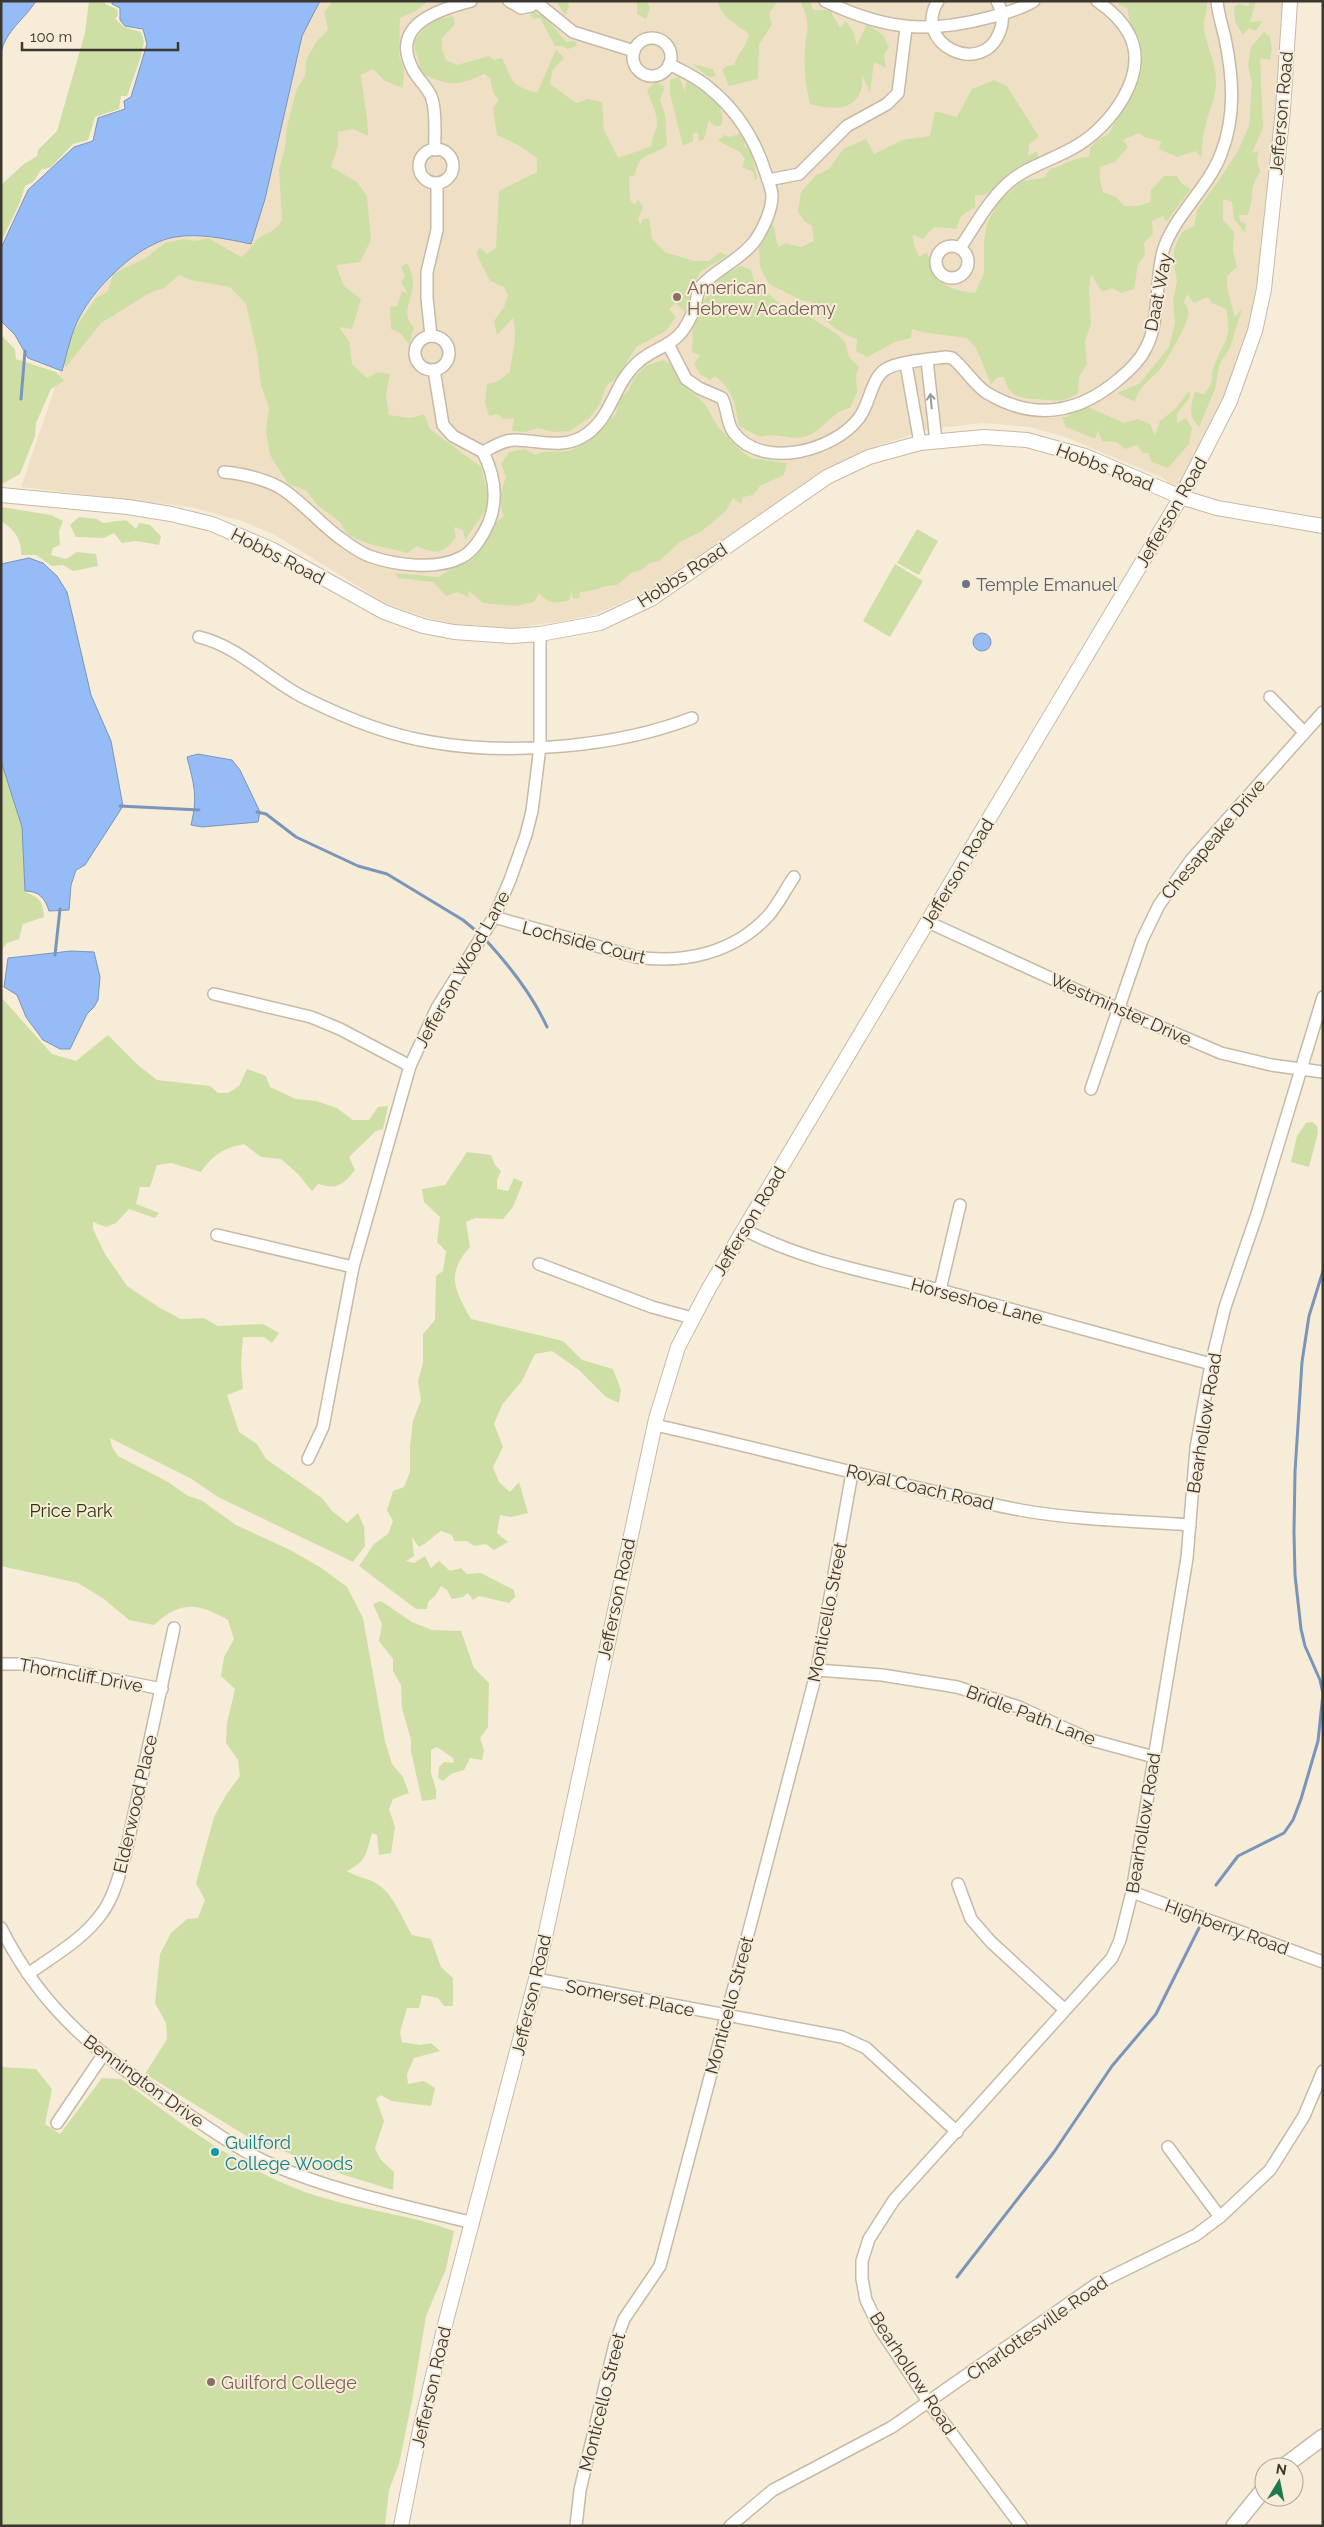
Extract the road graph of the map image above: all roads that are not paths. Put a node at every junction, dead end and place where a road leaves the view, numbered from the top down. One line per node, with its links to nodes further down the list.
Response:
1 (471, 1): 16 (street)
2 (509, 1): 10 (street)
3 (825, 1): 12 (street)
4 (938, 1): 13 (street)
5 (997, 1): 11 (street)
6 (1034, 1): 11 (street)
7 (1098, 1): 19 (street)
8 (1217, 1): 22 (street, Daat Way)
9 (1290, 1): 30 (street, Jefferson Road)
10 (536, 2): 14 (street)
11 (1002, 14): 13 (street); 13 (street)
12 (906, 28): 13 (street); 17 (street)
13 (933, 28)
14 (634, 51): 15 (street); 15 (street)
15 (669, 64): 17 (street)
16 (435, 150): 18 (street); 18 (street)
17 (768, 180): 21 (street)
18 (437, 183): 20 (street)
19 (960, 248)
20 (431, 336): 24 (street); 24 (street)
21 (668, 344): 23 (street, Daat Way); 27 (street)
22 (927, 360): 23 (street, Daat Way); 25 (street, one-way to 22)
23 (906, 364): 26 (street)
24 (434, 370): 27 (street)
25 (936, 441): 26 (street, Hobbs Road); 30 (street, Hobbs Road)
26 (920, 443): 32 (street, Hobbs Road)
27 (483, 452): 28 (street)
28 (224, 472)
29 (1, 495): 32 (street, Hobbs Road)
30 (1181, 497): 31 (street, Hobbs Road); 41 (street, Jefferson Road)
31 (1323, 526)
32 (540, 634): 38 (street, Jefferson Wood Lane)
33 (199, 637): 38 (street)
34 (1270, 697): 37 (street)
35 (1323, 712): 37 (street, Chesapeake Drive)
36 (692, 718): 38 (street)
37 (1304, 732): 44 (street, Chesapeake Drive)
38 (540, 747): 40 (street, Jefferson Wood Lane)
39 (794, 877): 40 (street, Lochside Court)
40 (494, 917): 45 (street, Jefferson Wood Lane)
41 (928, 922): 44 (street, Westminster Drive); 50 (street, Jefferson Road)
42 (214, 994): 45 (street)
43 (1323, 997): 46 (street, Bearhollow Road)
44 (1118, 1009): 46 (street, Westminster Drive); 48 (street, Chesapeake Drive)
45 (410, 1066): 53 (street, Jefferson Wood Lane)
46 (1302, 1070): 47 (street, Westminster Drive); 56 (street, Bearhollow Road)
47 (1323, 1072)
48 (1091, 1089)
49 (960, 1205): 54 (street)
50 (745, 1230): 54 (street, Horseshoe Lane); 55 (street, Jefferson Road)
51 (217, 1235): 53 (street)
52 (539, 1264): 55 (street)
53 (353, 1267): 58 (street)
54 (940, 1290): 56 (street, Horseshoe Lane)
55 (692, 1318): 57 (street, Jefferson Road)
56 (1211, 1364): 60 (street, Bearhollow Road)
57 (655, 1425): 59 (street, Royal Coach Road); 71 (street, Jefferson Road)
58 (308, 1459)
59 (852, 1473): 60 (street, Royal Coach Road); 63 (street, Monticello Street)
60 (1190, 1524): 65 (street, Bearhollow Road)
61 (174, 1628): 64 (street, Elderwood Place)
62 (1, 1664): 64 (street, Thorncliff Drive)
63 (817, 1670): 65 (street, Bridle Path Lane); 73 (street, Monticello Street)
64 (162, 1689): 70 (street, Elderwood Place)
65 (1154, 1757): 67 (street, Bearhollow Road)
66 (958, 1884): 72 (street)
67 (1132, 1892): 69 (street, Highberry Road); 72 (street, Bearhollow Road)
68 (1, 1928): 70 (street, Bennington Drive)
69 (1323, 1962)
70 (28, 1974): 74 (street, Bennington Drive)
71 (536, 1979): 73 (street, Somerset Place); 80 (street, Jefferson Road)
72 (1065, 2010): 77 (street, Bearhollow Road)
73 (726, 2017): 77 (street, Somerset Place); 86 (street, Monticello Street)
74 (103, 2055): 76 (street); 80 (street, Bennington Drive)
75 (1323, 2071): 79 (street, Charlottesville Road)
76 (57, 2123)
77 (956, 2132): 81 (street, Bearhollow Road)
78 (1168, 2147): 79 (street)
79 (1220, 2217): 81 (street, Charlottesville Road)
80 (473, 2224): 85 (street, Jefferson Road)
81 (929, 2403): 87 (street, Charlottesville Road); 88 (street, Bearhollow Road)
82 (1323, 2437): 83 (main road)
83 (1296, 2457)
84 (1254, 2501): 89 (main road)
85 (401, 2526)
86 (576, 2526)
87 (730, 2526)
88 (1021, 2526)
89 (1234, 2526)

